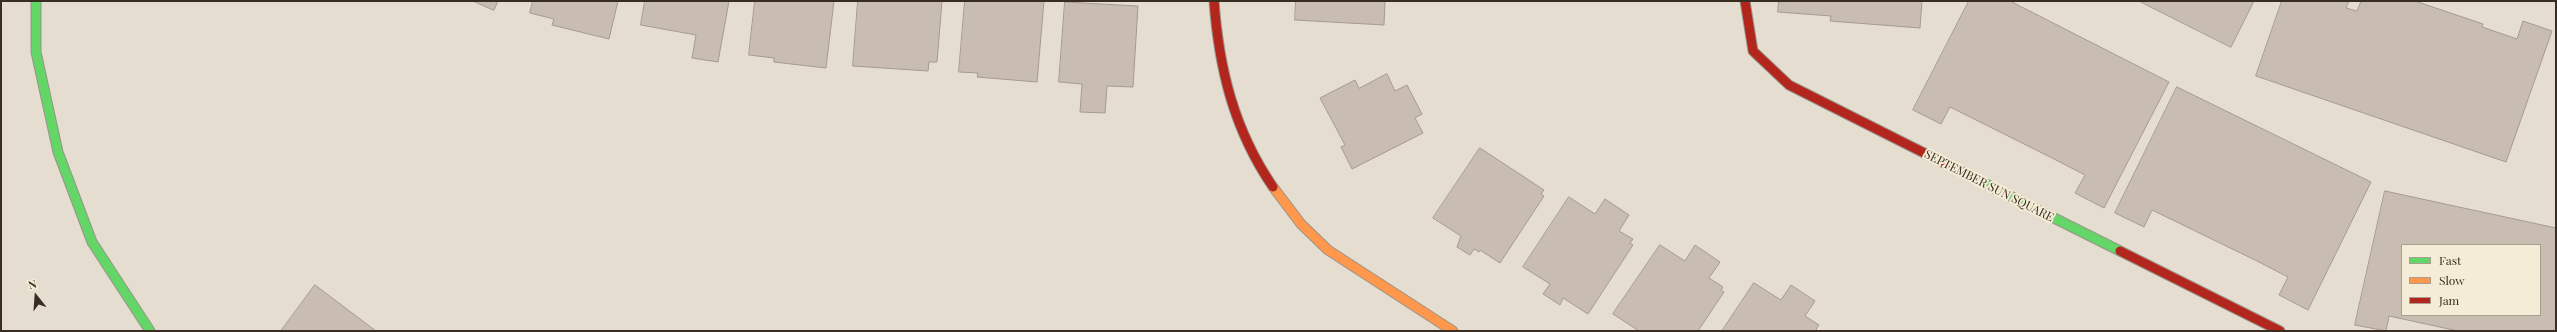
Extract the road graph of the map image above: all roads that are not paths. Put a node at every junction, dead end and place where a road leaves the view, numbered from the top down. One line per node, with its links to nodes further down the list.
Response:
1 (36, 1): 4 (street)
2 (1214, 1): 5 (street)
3 (1745, 1): 6 (street, SEPTEMBER SUN SQUARE)
4 (150, 331)
5 (1453, 331)
6 (2280, 331)

